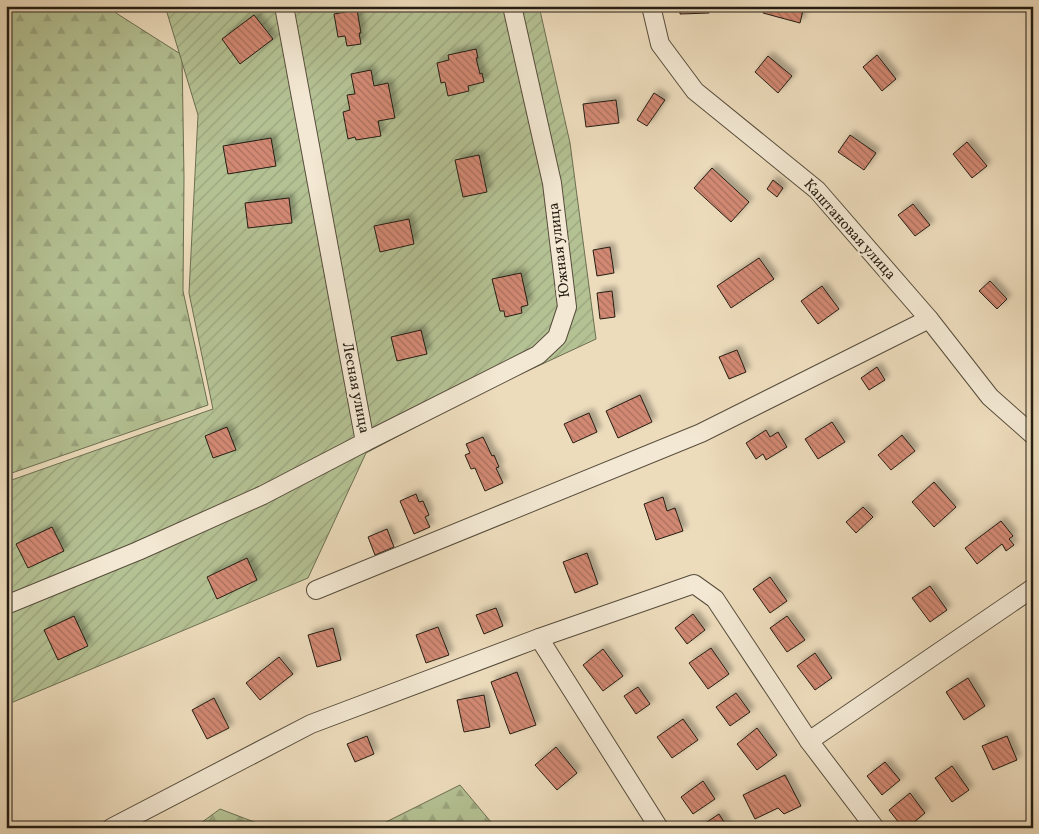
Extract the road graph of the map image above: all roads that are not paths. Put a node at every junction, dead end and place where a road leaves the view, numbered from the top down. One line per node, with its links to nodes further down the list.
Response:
1 (284, 6): 6 (street, Лесная улица)
2 (512, 6): 6 (street, Южная улица)
3 (651, 6): 4 (street, Каштановая улица)
4 (929, 319): 5 (street, Каштановая улица); 8 (street)
5 (1033, 435)
6 (365, 442): 9 (street, Лесная улица)
7 (1033, 588): 11 (street)
8 (316, 590)
9 (6, 605)
10 (539, 638): 11 (street); 12 (street); 13 (street)
11 (808, 741): 14 (street)
12 (111, 828)
13 (659, 828)
14 (875, 828)

